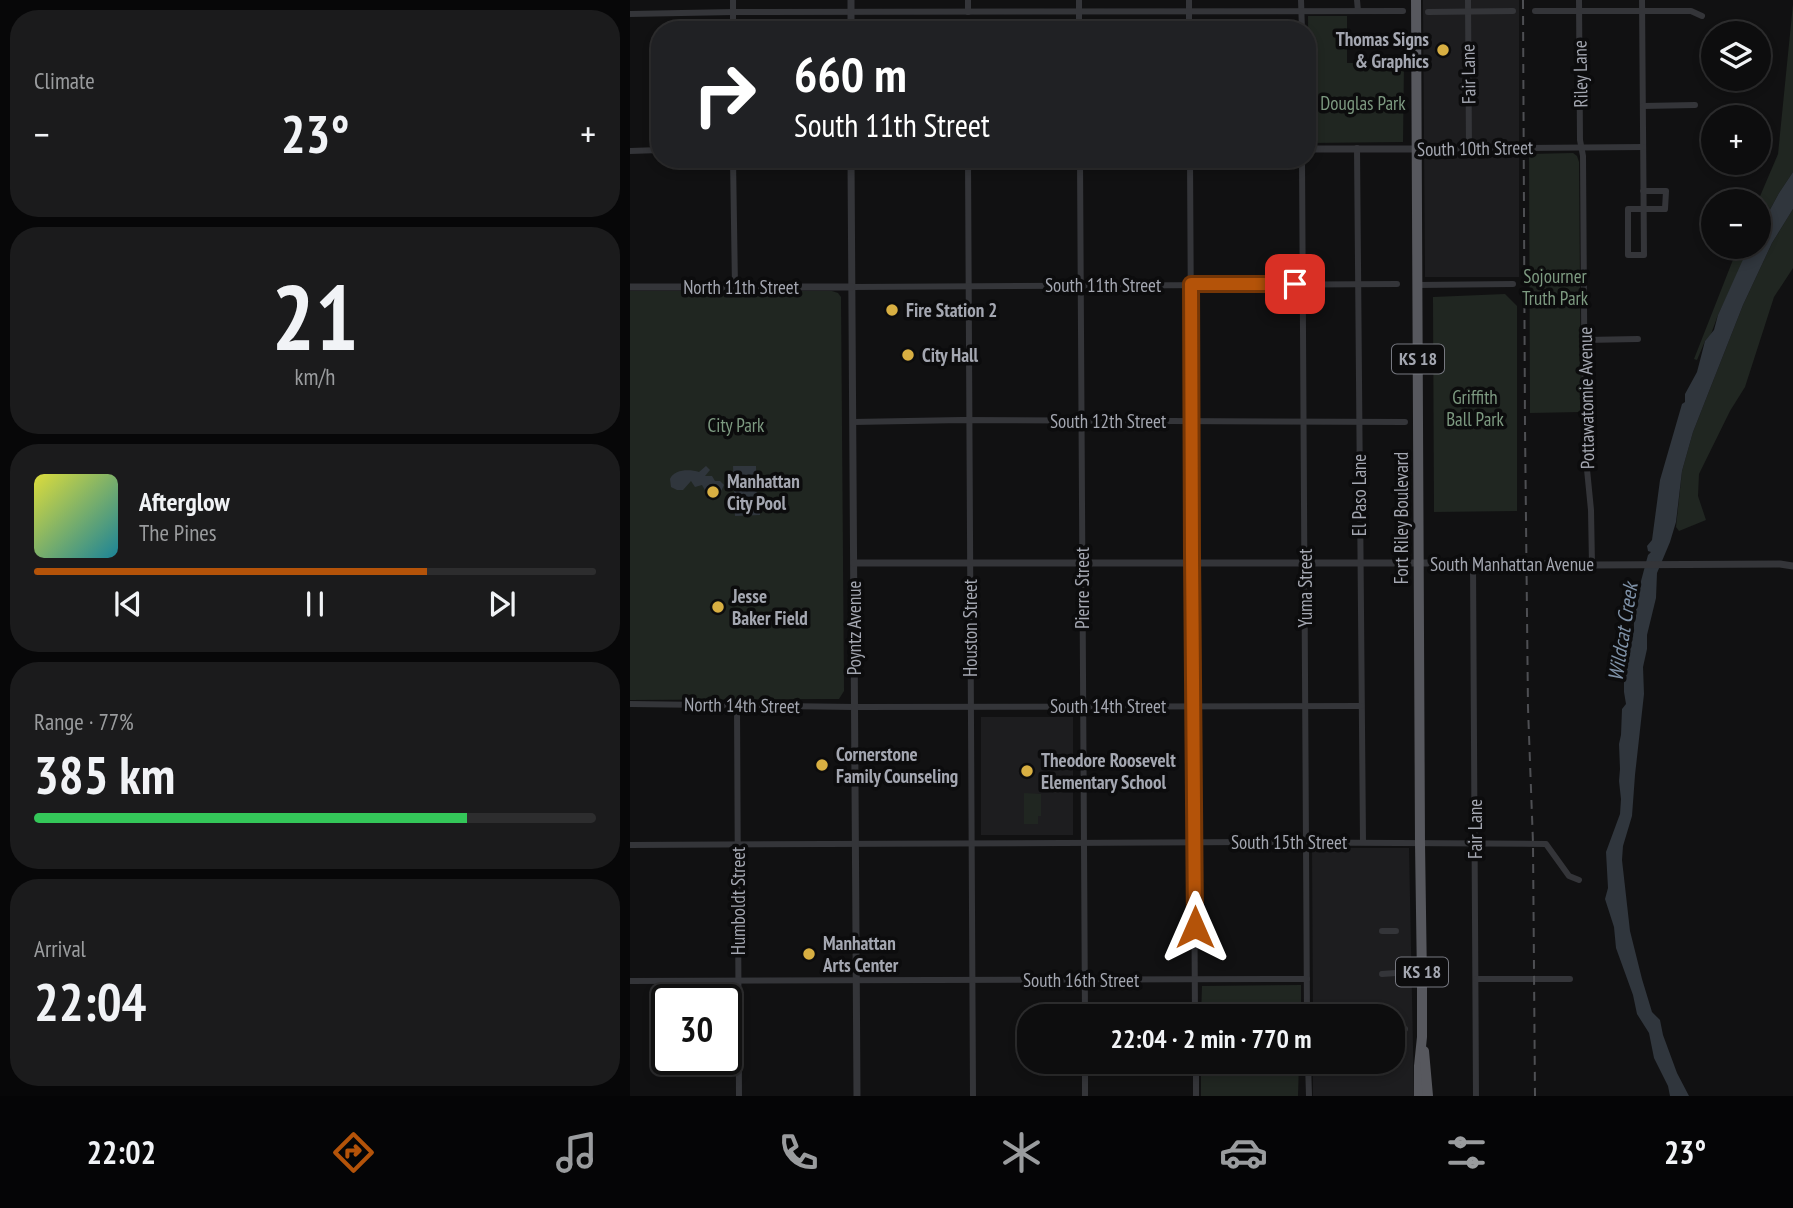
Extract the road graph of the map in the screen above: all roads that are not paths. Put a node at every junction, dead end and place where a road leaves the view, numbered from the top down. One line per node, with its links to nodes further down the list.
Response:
1 (733, 0): 19 (street)
2 (850, 0): 20 (street)
3 (968, 0): 21 (street)
4 (1079, 0): 22 (street)
5 (1189, 0): 23 (street)
6 (1301, 0): 24 (street)
7 (1357, 0): 12 (street)
8 (1416, 0): 39 (highway, Fort Riley Boulevard / KS 18)
9 (1468, 0): 14 (street, Fair Lane)
10 (1579, 0): 17 (street, Riley Lane)
11 (1642, 0): 18 (street)
12 (1357, 11): 13 (street); 24 (street)
13 (1403, 11)
14 (1468, 11): 15 (street); 25 (street); 40 (street, Fair Lane)
15 (1513, 11)
16 (1535, 11): 17 (street)
17 (1579, 11): 18 (street); 35 (street, Riley Lane)
18 (1642, 11): 27 (street); 34 (street)
19 (733, 12): 20 (street); 26 (street); 28 (street)
20 (850, 12): 21 (street); 29 (street)
21 (968, 12): 22 (street)
22 (1079, 12): 23 (street); 30 (street)
23 (1189, 12): 24 (street); 31 (street)
24 (1301, 12): 32 (street)
25 (1428, 12)
26 (630, 14)
27 (1702, 16)
28 (733, 21)
29 (850, 21)
30 (1079, 21)
31 (1189, 21)
32 (1301, 21)
33 (1695, 105): 34 (street)
34 (1643, 106): 36 (street)
35 (1582, 147): 36 (street, South 10th Street); 40 (street, South 10th Street); 63 (street, Pottawatomie Avenue)
36 (1643, 147): 49 (street)
37 (1357, 148): 38 (street, South 10th Street); 39 (street, South 10th Street); 53 (street, El Paso Lane)
38 (1316, 149)
39 (1416, 149): 40 (street, South 10th Street); 57 (highway, Fort Riley Boulevard / KS 18)
40 (1469, 149)
41 (630, 150): 42 (street)
42 (651, 150)
43 (733, 168): 58 (street)
44 (851, 168): 61 (street, Poyntz Avenue)
45 (968, 168): 59 (street, Houston Street)
46 (1080, 168): 56 (street, Pierre Street)
47 (1190, 168): 51 (street)
48 (1302, 168): 52 (street, Yuma Street)
49 (1643, 191): 50 (street); 50 (street)
50 (1644, 209): 50 (street)
51 (1191, 284): 52 (street, South 11th Street); 56 (street, South 11th Street); 66 (street)
52 (1303, 284): 53 (street, South 11th Street); 67 (street, Yuma Street)
53 (1357, 284): 54 (street, South 11th Street); 68 (street, El Paso Lane)
54 (1398, 284)
55 (1514, 284): 57 (street)
56 (1080, 285): 59 (street, South 11th Street); 65 (street, Pierre Street)
57 (1418, 285): 76 (highway, Fort Riley Boulevard / KS 18)
58 (735, 286): 60 (street, North 11th Street); 61 (street, North 11th Street)
59 (968, 286): 61 (street, South 11th Street); 64 (street, Houston Street)
60 (630, 287)
61 (851, 287): 69 (street, Poyntz Avenue)
62 (1639, 339): 63 (street)
63 (1584, 340): 79 (street, Pottawatomie Avenue)
64 (968, 421): 65 (street, South 12th Street); 69 (street, South 12th Street); 71 (street, Houston Street)
65 (1081, 421): 66 (street, South 12th Street); 72 (street, Pierre Street)
66 (1192, 421): 67 (street, South 12th Street); 73 (street)
67 (1303, 421): 68 (street, South 12th Street); 74 (street, Yuma Street)
68 (1359, 421): 70 (street, South 12th Street); 75 (street, El Paso Lane)
69 (853, 422): 78 (street, Poyntz Avenue)
70 (1405, 422)
71 (969, 563): 72 (street, South Manhattan Avenue); 78 (street, South Manhattan Avenue); 88 (street, Houston Street)
72 (1082, 563): 73 (street, South Manhattan Avenue); 83 (street, Pierre Street)
73 (1192, 563): 74 (street, South Manhattan Avenue); 84 (street)
74 (1304, 563): 75 (street, South Manhattan Avenue); 85 (street, Yuma Street)
75 (1360, 563): 76 (street, South Manhattan Avenue); 86 (street, El Paso Lane)
76 (1418, 563): 77 (street, South Manhattan Avenue); 94 (highway, Fort Riley Boulevard / KS 18)
77 (1473, 563): 79 (street, South Manhattan Avenue); 90 (street, Fair Lane)
78 (854, 564): 87 (street, Poyntz Avenue)
79 (1592, 565): 80 (street, South Manhattan Avenue)
80 (1793, 566)
81 (630, 704): 82 (street, North 14th Street)
82 (737, 706): 87 (street, North 14th Street); 98 (street, Humboldt Street)
83 (1083, 706): 84 (street, South 14th Street); 88 (street, South 14th Street); 96 (street, Pierre Street)
84 (1194, 706): 85 (street, South 14th Street); 92 (street)
85 (1305, 706): 86 (street, South 14th Street); 93 (street, Yuma Street)
86 (1361, 706): 89 (street, El Paso Lane)
87 (855, 707): 88 (street, South 14th Street); 91 (street, Poyntz Avenue)
88 (970, 707): 95 (street, Houston Street)
89 (1363, 842): 93 (street, South 15th Street); 94 (street, South 15th Street)
90 (1474, 842): 94 (street, South 15th Street); 99 (street, South 15th Street); 107 (street, Fair Lane)
91 (856, 843): 95 (street, South 15th Street); 98 (street, South 15th Street); 112 (street, Poyntz Avenue)
92 (1195, 843): 93 (street, South 15th Street); 96 (street, South 15th Street); 105 (street)
93 (1306, 843): 106 (street, Yuma Street)
94 (1420, 843): 116 (highway, Fort Riley Boulevard / KS 18)
95 (971, 844): 96 (street, South 15th Street); 110 (street, Houston Street)
96 (1084, 844): 104 (street, Pierre Street)
97 (630, 845): 98 (street, South 15th Street)
98 (737, 846): 109 (street, Humboldt Street)
99 (1579, 880)
100 (1382, 931): 101 (street)
101 (1396, 931)
102 (1382, 974): 103 (street)
103 (1396, 974)
104 (1085, 979): 105 (street, South 16th Street); 110 (street, South 16th Street); 113 (street, Pierre Street)
105 (1195, 979): 106 (street, South 16th Street); 114 (street)
106 (1307, 979): 115 (street, Yuma Street)
107 (1476, 979): 108 (street); 128 (street, Fair Lane)
108 (1570, 979)
109 (738, 980): 111 (street, South 16th Street); 112 (street, South 16th Street); 120 (street, Humboldt Street)
110 (972, 980): 112 (street, South 16th Street); 122 (street, Houston Street)
111 (630, 981)
112 (856, 981): 121 (street, Poyntz Avenue)
113 (1085, 1004)
114 (1195, 1004)
115 (1307, 1004)
116 (1422, 1037): 126 (highway, Fort Riley Boulevard / KS 18); 127 (highway, Fort Riley Boulevard / KS 18)
117 (1085, 1074): 123 (street)
118 (1196, 1074): 124 (street)
119 (1308, 1074): 125 (street)
120 (739, 1096)
121 (857, 1096)
122 (972, 1096)
123 (1085, 1096)
124 (1196, 1096)
125 (1309, 1096)
126 (1419, 1096)
127 (1428, 1096)
128 (1476, 1096)

